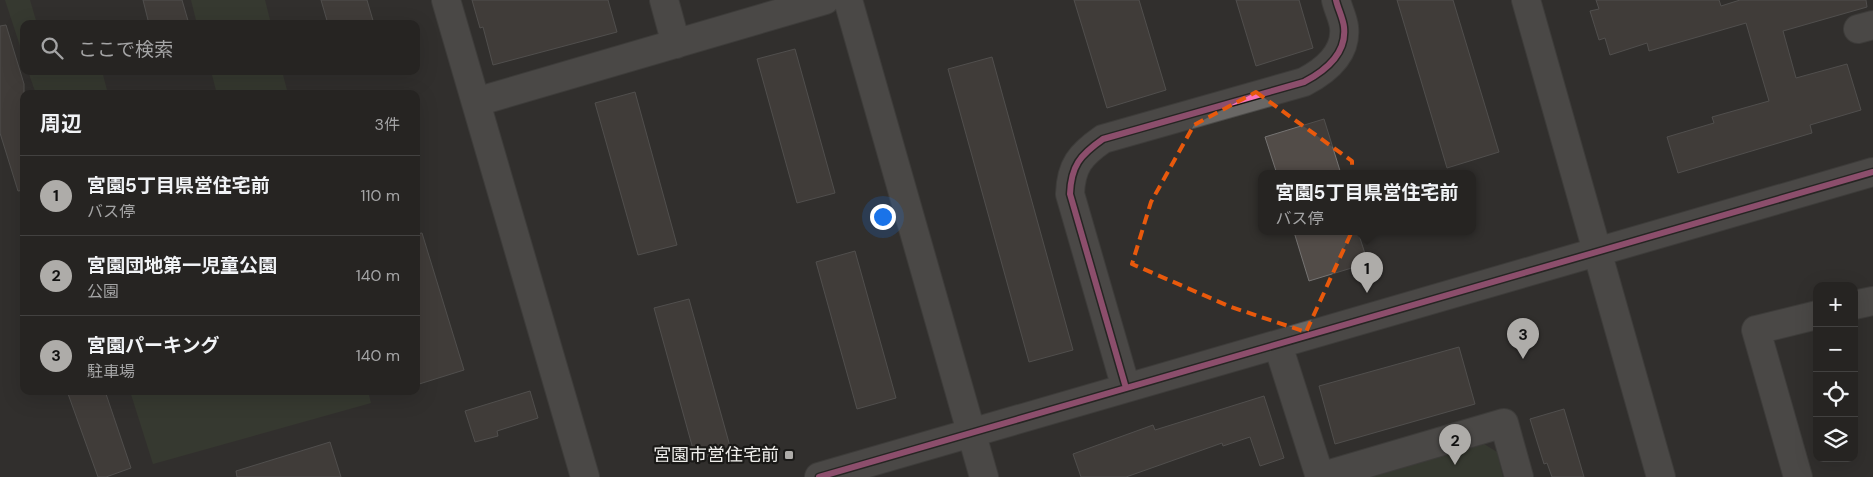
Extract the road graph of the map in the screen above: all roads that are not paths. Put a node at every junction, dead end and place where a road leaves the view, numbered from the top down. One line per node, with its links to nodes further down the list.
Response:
1 (446, 0): 8 (street)
2 (664, 0): 7 (street)
3 (825, 0): 7 (street)
4 (848, 0): 16 (street)
5 (1336, 0): 15 (street)
6 (1526, 0): 10 (street)
7 (676, 44): 8 (street)
8 (476, 102): 17 (street)
9 (1873, 172): 10 (street)
10 (1597, 253): 14 (street); 22 (street)
11 (1873, 301): 12 (street)
12 (1858, 305)
13 (1813, 316): 23 (street)
14 (1278, 345): 15 (street); 20 (street)
15 (1126, 388): 16 (street)
16 (971, 433): 18 (street); 19 (street)
17 (585, 477)
18 (819, 477)
19 (984, 477)
20 (1320, 477): 21 (street)
21 (1519, 477)
22 (1661, 477)
23 (1798, 477)

